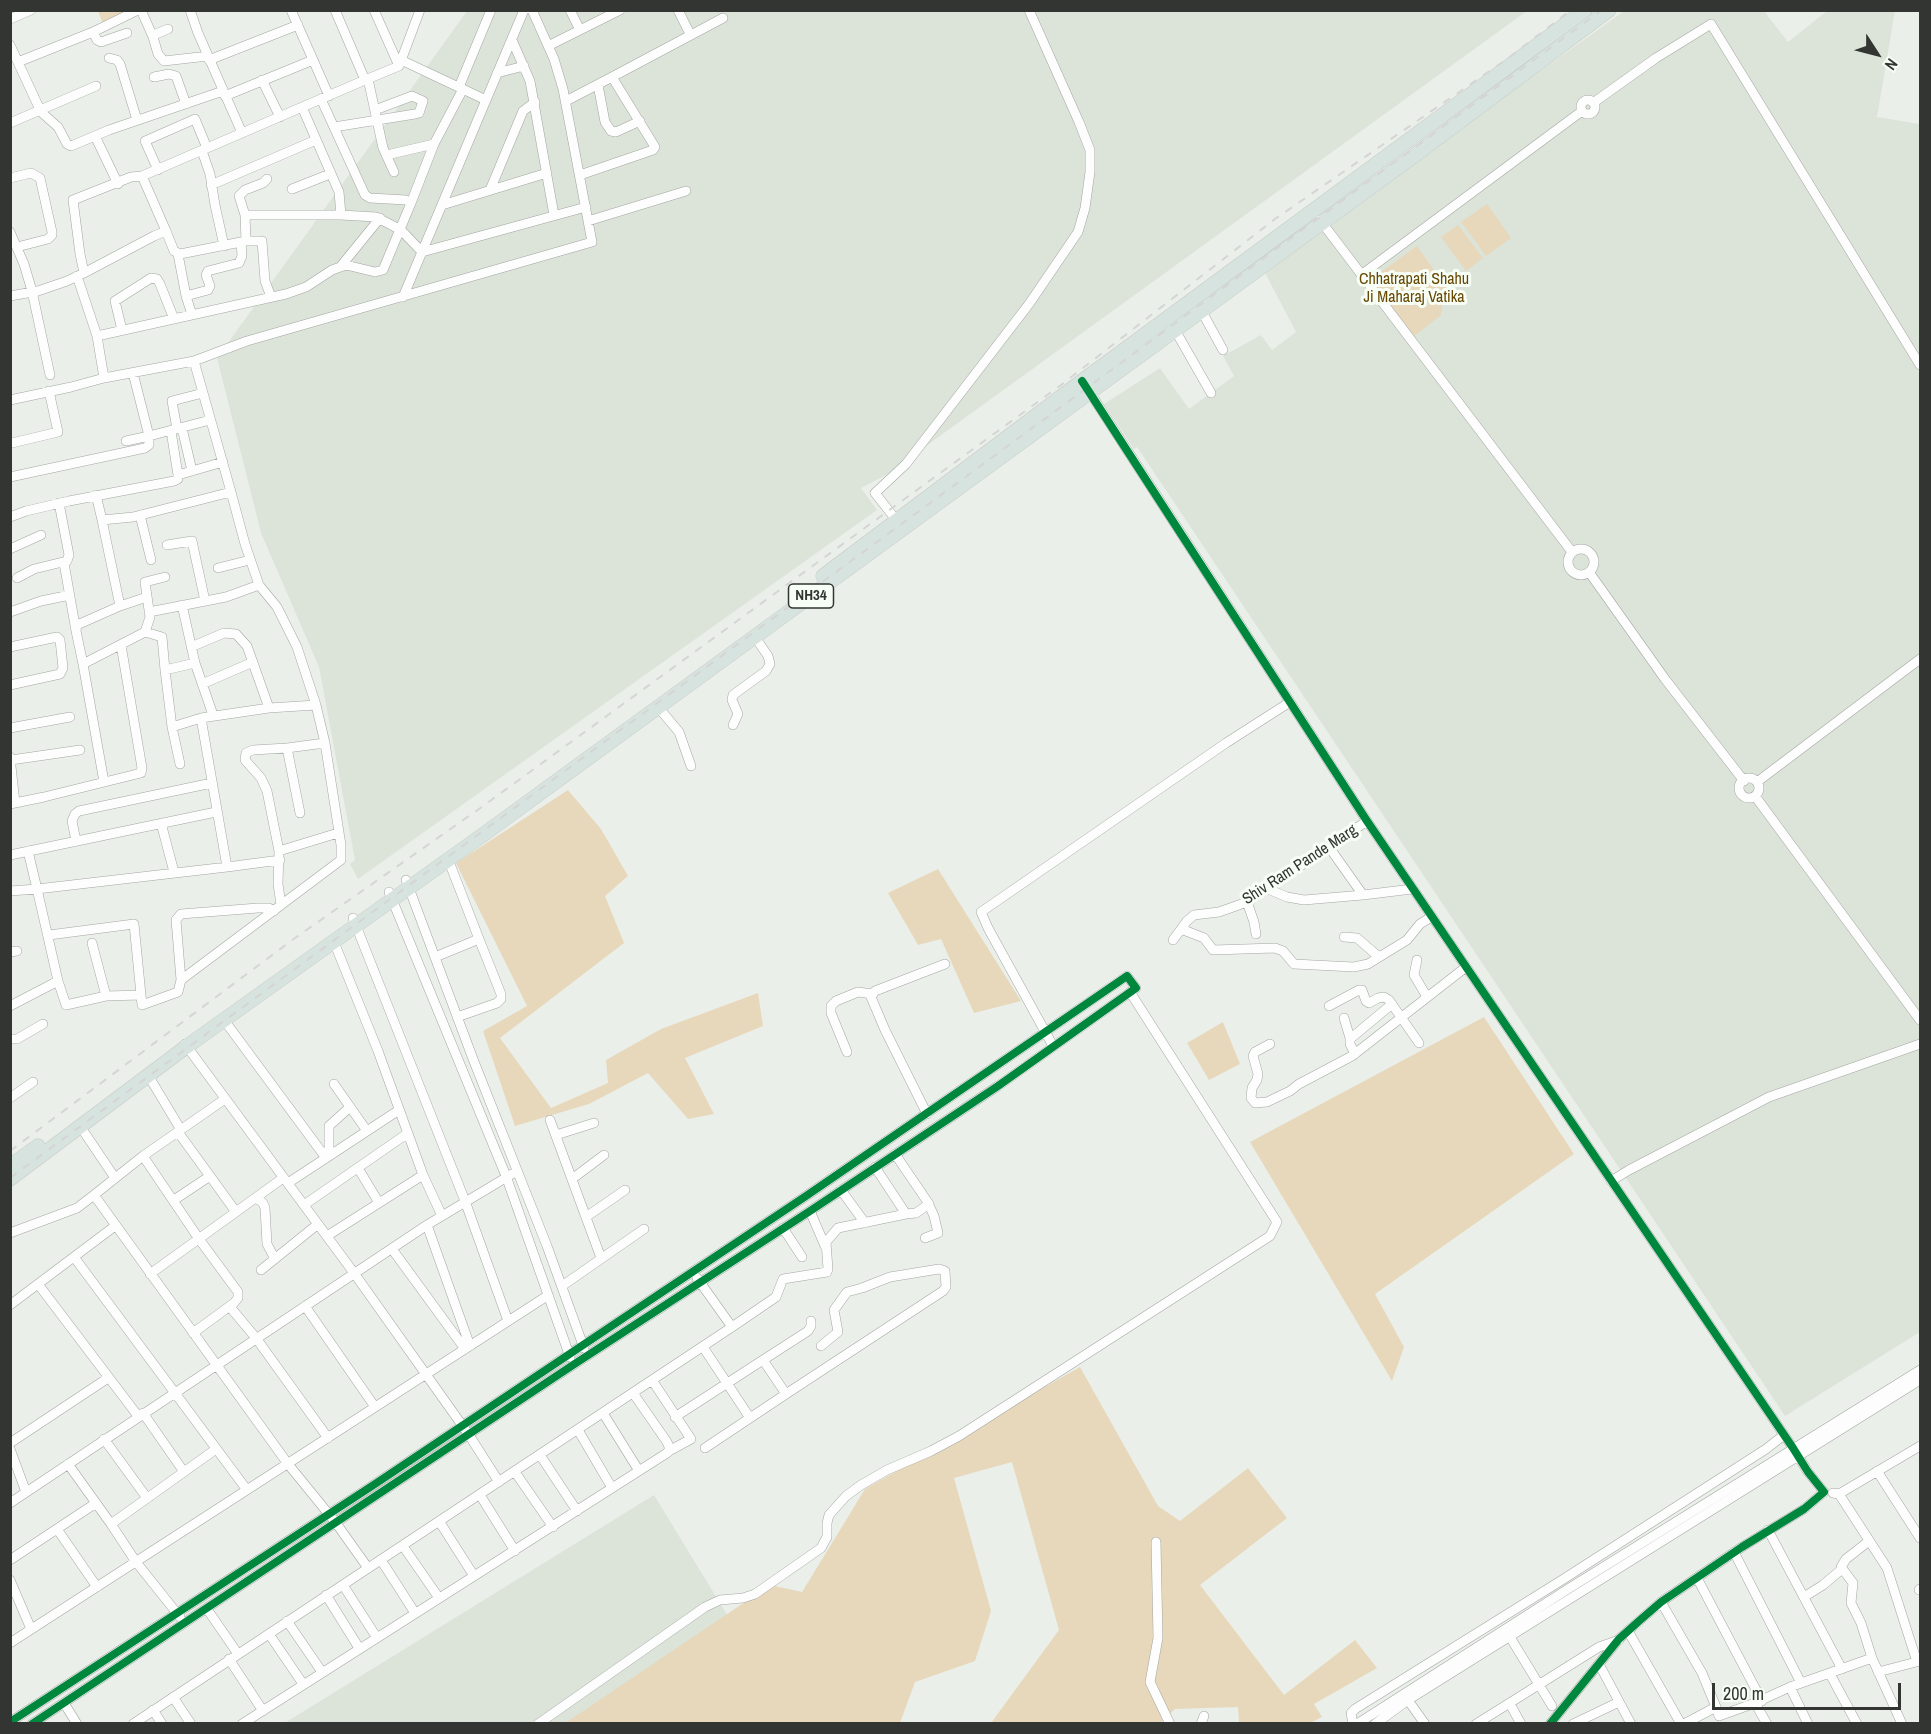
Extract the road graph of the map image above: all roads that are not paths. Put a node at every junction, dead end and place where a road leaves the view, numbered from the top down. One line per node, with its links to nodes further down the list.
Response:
1 (31, 10): 19 (street)
2 (139, 10): 23 (street); 26 (street)
3 (190, 10): 31 (street)
4 (291, 10): 20 (street)
5 (335, 10): 39 (street)
6 (374, 10): 34 (street)
7 (420, 10): 34 (street)
8 (491, 10): 43 (street)
9 (524, 10): 27 (street)
10 (532, 10): 29 (street)
11 (570, 10): 22 (street)
12 (620, 10): 22 (street)
13 (691, 10): 17 (street)
14 (1029, 10): 134 (street)
15 (1585, 10): 84 (highway, NH34)
16 (1609, 10): 84 (highway, NH34)
17 (679, 13): 25 (street)
18 (723, 18): 25 (street)
19 (10, 19)
20 (298, 25): 31 (street); 32 (street)
21 (168, 29): 26 (street)
22 (580, 30): 29 (street)
23 (93, 32): 24 (street); 33 (street)
24 (127, 33)
25 (690, 34): 38 (street)
26 (153, 37): 31 (street)
27 (512, 40): 35 (street); 36 (street)
28 (10, 45): 33 (street)
29 (548, 46): 47 (street)
30 (109, 58): 54 (street)
31 (208, 58): 44 (street)
32 (313, 60): 40 (street); 45 (street)
33 (18, 62): 51 (street)
34 (400, 63): 39 (street); 43 (street)
35 (524, 66): 36 (street); 48 (street)
36 (497, 73): 46 (street)
37 (154, 77): 49 (street)
38 (612, 77): 41 (street); 56 (street)
39 (367, 79): 45 (street); 52 (street)
40 (262, 80): 44 (street); 53 (street)
41 (598, 85): 47 (street); 56 (street)
42 (96, 86): 51 (street)
43 (461, 88): 46 (street); 62 (street)
44 (224, 94): 49 (street); 59 (street)
45 (325, 97): 50 (street); 58 (street)
46 (486, 100): 79 (street)
47 (566, 101): 69 (street)
48 (535, 102): 67 (street); 76 (street)
49 (186, 104): 54 (street)
50 (302, 107): 53 (street); 61 (street)
51 (39, 110): 57 (street); 60 (street)
52 (375, 110): 55 (street); 55 (street)
53 (280, 117): 59 (street)
54 (137, 120): 60 (street)
55 (376, 120): 58 (street); 66 (street)
56 (640, 121): 69 (street)
57 (10, 123)
58 (334, 127): 78 (street)
59 (242, 133): 63 (street)
60 (95, 136): 73 (street)
61 (316, 140): 68 (street); 74 (street)
62 (434, 144): 64 (street); 78 (street)
63 (205, 149): 65 (street); 65 (street); 74 (street)
64 (392, 154)
65 (158, 170): 70 (street)
66 (394, 172)
67 (547, 173): 76 (street); 83 (street)
68 (330, 174): 75 (street); 82 (street)
69 (580, 175): 80 (street)
70 (142, 176): 73 (street); 88 (street)
71 (10, 178): 89 (street)
72 (267, 179): 81 (street)
73 (118, 183): 95 (street)
74 (212, 185): 91 (street)
75 (292, 189)
76 (490, 190): 79 (street)
77 (686, 191): 86 (street)
78 (411, 203): 87 (street)
79 (442, 205): 92 (street)
80 (586, 207): 83 (street); 86 (street)
81 (246, 215): 82 (street); 90 (street)
82 (341, 215): 85 (street)
83 (554, 215): 92 (street)
84 (1317, 217): 96 (street); 102 (highway, NH34); 114 (highway, NH34)
85 (380, 218): 87 (street); 94 (street)
86 (588, 221): 101 (street)
87 (401, 230): 92 (street); 94 (street)
88 (166, 231): 93 (street); 95 (street)
89 (13, 240): 97 (street)
90 (243, 242): 91 (street); 99 (street); 100 (street)
91 (224, 246): 93 (street)
92 (422, 252): 101 (street)
93 (178, 254): 99 (street)
94 (341, 266): 100 (street)
95 (81, 274): 97 (street); 107 (street)
96 (1361, 275): 110 (street); 138 (street)
97 (32, 291): 98 (street); 112 (street)
98 (10, 296)
99 (186, 296): 103 (street)
100 (271, 297): 103 (street)
101 (403, 297): 109 (street)
102 (1201, 310): 106 (highway, NH34); 108 (street)
103 (192, 315): 104 (street)
104 (174, 319): 105 (street); 105 (street)
105 (122, 330): 107 (street)
106 (1175, 330): 114 (highway, NH34); 117 (street)
107 (97, 336): 113 (street)
108 (1223, 350)
109 (194, 361): 111 (street); 116 (street)
110 (1920, 365)
111 (133, 373): 113 (street); 121 (street)
112 (50, 375)
113 (104, 378): 115 (street)
114 (1086, 387): 134 (highway, NH34); 156 (highway, NH34); 167 (street)
115 (50, 391): 118 (street); 123 (street)
116 (203, 393): 119 (street); 120 (street)
117 (1211, 393)
118 (10, 399)
119 (210, 420): 120 (street); 124 (street)
120 (176, 429): 121 (street); 125 (street); 126 (street)
121 (149, 436): 122 (street); 127 (street)
122 (126, 441)
123 (12, 443)
124 (223, 462): 125 (street); 128 (street)
125 (192, 471): 126 (street)
126 (178, 475): 129 (street)
127 (10, 477)
128 (231, 492): 131 (street); 140 (street)
129 (96, 495): 130 (street); 133 (street)
130 (59, 503): 132 (street); 141 (street)
131 (140, 515): 133 (street); 139 (street)
132 (10, 518)
133 (102, 520): 151 (street)
134 (897, 521): 188 (highway, NH34)
135 (41, 535): 136 (street)
136 (12, 544)
137 (167, 545): 149 (street)
138 (1572, 552): 143 (street); 143 (street)
139 (151, 560)
140 (250, 560): 142 (street); 146 (street)
141 (64, 563): 145 (street); 147 (street)
142 (218, 568)
143 (1589, 572): 183 (street)
144 (165, 577): 148 (street)
145 (17, 578)
146 (259, 585): 149 (street); 168 (street)
147 (70, 595): 152 (street); 154 (street)
148 (147, 597): 151 (street); 153 (street)
149 (206, 601): 150 (street)
150 (182, 605): 153 (street); 159 (street)
151 (120, 606): 154 (street)
152 (10, 612)
153 (149, 612): 155 (street)
154 (76, 631): 163 (street)
155 (145, 632): 157 (street); 164 (street)
156 (755, 636): 169 (highway, NH34); 174 (street)
157 (121, 645): 163 (street); 184 (street)
158 (10, 647): 166 (street)
159 (191, 647): 161 (street); 162 (street)
160 (1920, 659): 185 (street)
161 (253, 662): 165 (street); 170 (street)
162 (195, 663): 164 (street); 165 (street)
163 (83, 664): 184 (street)
164 (165, 670): 176 (street)
165 (202, 684): 171 (street)
166 (10, 685)
167 (1290, 702): 192 (street); 243 (street)
168 (316, 705): 170 (street); 177 (street)
169 (658, 707): 182 (street); 188 (highway, NH34)
170 (269, 708): 171 (street)
171 (213, 715): 173 (street)
172 (70, 717): 175 (street)
173 (201, 718): 176 (street); 186 (street)
174 (733, 725)
175 (10, 728)
176 (172, 728): 181 (street)
177 (325, 743): 178 (street); 194 (street)
178 (287, 748): 191 (street); 199 (street)
179 (80, 750): 180 (street)
180 (11, 759): 189 (street)
181 (180, 764)
182 (691, 766)
183 (1743, 781): 185 (street); 187 (street)
184 (104, 782): 189 (street)
185 (1757, 782): 187 (street)
186 (212, 783): 190 (street); 195 (street)
187 (1755, 796): 241 (street)
188 (527, 797): 200 (highway, NH34); 203 (highway, NH34)
189 (13, 803)
190 (216, 812): 193 (street); 201 (street)
191 (300, 813)
192 (1367, 821): 196 (street, Shiv Ram Pande Marg); 205 (street)
193 (161, 823): 195 (street); 202 (street)
194 (338, 833): 199 (street); 211 (street)
195 (76, 841): 197 (street)
196 (1329, 847): 206 (street, Shiv Ram Pande Marg); 209 (street)
197 (28, 851): 198 (street); 204 (street)
198 (10, 855)
199 (280, 855): 201 (street); 211 (street)
200 (448, 859): 203 (highway, NH34); 218 (street)
201 (227, 867): 202 (street)
202 (174, 872): 204 (street)
203 (407, 883): 208 (highway, NH34); 222 (street)
204 (37, 889): 207 (street); 216 (street)
205 (1412, 889): 209 (street); 212 (street)
206 (1268, 890): 209 (street); 210 (street, Shiv Ram Pande Marg)
207 (10, 891)
208 (390, 895): 213 (highway, NH34); 278 (street)
209 (1363, 895)
210 (1247, 902): 214 (street, Shiv Ram Pande Marg); 215 (street)
211 (278, 908): 227 (street); 227 (street)
212 (1431, 917): 223 (street); 226 (street)
213 (355, 922): 220 (highway, NH34); 247 (highway, NH34); 289 (street)
214 (1182, 929): 219 (street, Shiv Ram Pande Marg); 223 (street)
215 (1256, 934)
216 (49, 935): 228 (street); 231 (street)
217 (1344, 937): 223 (street)
218 (479, 939): 222 (street); 237 (street)
219 (1173, 940)
220 (334, 942): 240 (highway, NH34); 259 (street)
221 (92, 943): 232 (street)
222 (435, 957): 237 (street)
223 (1379, 957)
224 (1417, 960): 233 (street)
225 (945, 964): 230 (street)
226 (1466, 968): 233 (street); 283 (street)
227 (181, 980): 231 (street)
228 (58, 981): 232 (street); 235 (street)
229 (1133, 990): 243 (street); 250 (street); 457 (street)
230 (872, 994): 251 (street); 260 (street)
231 (141, 995): 232 (street)
232 (106, 996)
233 (1427, 997): 239 (street)
234 (1392, 1004): 236 (street); 239 (street); 244 (street)
235 (10, 1006)
236 (1329, 1006)
237 (458, 1017): 275 (street)
238 (1344, 1018): 244 (street)
239 (1401, 1018): 246 (street); 252 (street)
240 (224, 1020): 247 (highway, NH34); 271 (street)
241 (1920, 1020)
242 (43, 1024): 245 (street)
243 (1046, 1032): 250 (street); 260 (street)
244 (1350, 1038): 252 (street)
245 (10, 1039)
246 (1419, 1043)
247 (185, 1044): 253 (highway, NH34); 257 (street); 272 (highway, NH34)
248 (1269, 1044): 252 (street)
249 (1920, 1044): 283 (street)
250 (1053, 1047): 268 (street)
251 (847, 1052)
252 (1355, 1054)
253 (148, 1075): 263 (highway, NH34); 264 (street)
254 (33, 1082): 256 (street)
255 (334, 1084): 258 (street)
256 (10, 1098)
257 (225, 1099): 264 (street); 282 (street)
258 (350, 1107): 265 (street); 271 (street)
259 (399, 1110): 265 (street); 266 (street)
260 (927, 1114): 315 (street)
261 (550, 1120): 267 (street)
262 (594, 1123): 267 (street)
263 (80, 1126): 279 (street); 280 (highway, NH34)
264 (180, 1131): 270 (street); 277 (street)
265 (367, 1131): 271 (street)
266 (408, 1133): 274 (street); 276 (street)
267 (555, 1135): 281 (street)
268 (895, 1154): 273 (street); 292 (street)
269 (604, 1155): 281 (street)
270 (143, 1156): 279 (street); 288 (street)
271 (328, 1157): 282 (street)
272 (10, 1166)
273 (876, 1167): 285 (street); 295 (street)
274 (357, 1168): 290 (street); 291 (street)
275 (517, 1171): 278 (street); 320 (street)
276 (423, 1174): 290 (street); 296 (street)
277 (210, 1176): 288 (street); 294 (street)
278 (506, 1176): 289 (street); 321 (street)
279 (115, 1178): 286 (street)
280 (10, 1179)
281 (572, 1179): 297 (street)
282 (286, 1180): 287 (street); 291 (street)
283 (1611, 1181): 356 (street)
284 (625, 1190): 297 (street)
285 (841, 1190): 293 (street); 298 (street)
286 (94, 1195): 301 (street); 304 (street)
287 (256, 1198): 294 (street); 313 (street)
288 (174, 1200): 307 (street)
289 (465, 1201): 296 (street); 325 (street)
290 (379, 1203): 305 (street)
291 (304, 1205): 299 (street)
292 (929, 1205): 295 (street); 306 (street)
293 (810, 1211): 302 (street); 308 (street)
294 (236, 1212): 307 (street)
295 (906, 1214): 298 (street)
296 (442, 1216): 300 (street)
297 (586, 1217): 312 (street)
298 (864, 1222): 308 (street)
299 (318, 1224): 305 (street); 313 (street)
300 (427, 1225): 309 (street); 333 (street)
301 (114, 1226): 310 (street); 317 (street)
302 (783, 1228): 311 (street); 318 (street)
303 (644, 1229): 312 (street)
304 (10, 1233)
305 (327, 1236): 316 (street)
306 (925, 1238)
307 (199, 1239): 317 (street); 324 (street)
308 (825, 1246): 327 (street)
309 (392, 1249): 316 (street); 333 (street)
310 (74, 1257): 319 (street); 345 (street)
311 (802, 1257)
312 (601, 1258): 320 (street)
313 (275, 1259): 314 (street)
314 (261, 1270)
315 (693, 1271): 318 (street); 330 (street)
316 (354, 1273): 323 (street); 340 (street)
317 (150, 1274): 328 (street)
318 (700, 1282): 327 (street); 335 (street)
319 (38, 1284): 322 (street); 341 (street)
320 (562, 1286): 330 (street)
321 (547, 1296): 325 (street); 334 (street)
322 (10, 1305)
323 (305, 1306): 329 (street); 348 (street)
324 (230, 1307): 328 (street); 329 (street)
325 (508, 1321): 333 (street)
326 (811, 1321): 336 (street)
327 (732, 1327): 332 (street)
328 (193, 1333): 337 (street)
329 (256, 1338): 337 (street); 357 (street)
330 (583, 1345): 334 (street); 335 (street)
331 (821, 1346): 347 (street)
332 (703, 1347): 342 (street); 344 (street)
333 (467, 1348): 340 (street)
334 (569, 1354): 338 (street); 353 (street)
335 (587, 1356): 338 (street)
336 (763, 1360): 344 (street); 347 (street)
337 (217, 1364): 345 (street); 369 (street)
338 (573, 1365): 355 (street)
339 (1920, 1370): 365 (street)
340 (426, 1375): 348 (street); 353 (street)
341 (108, 1378): 350 (street); 359 (street)
342 (652, 1380): 346 (street); 351 (street)
343 (1920, 1380): 365 (street)
344 (727, 1383): 351 (street); 352 (street)
345 (174, 1393): 350 (street); 362 (street)
346 (633, 1393): 349 (street); 364 (street)
347 (786, 1394): 352 (street)
348 (375, 1407): 357 (street)
349 (603, 1413): 354 (street); 370 (street)
350 (141, 1414): 358 (street); 372 (street)
351 (675, 1417): 364 (street)
352 (750, 1418): 363 (street)
353 (462, 1426): 355 (street); 385 (street)
354 (578, 1430): 366 (street); 375 (street)
355 (469, 1435): 374 (street); 387 (street)
356 (1784, 1435): 365 (street); 408 (street)
357 (328, 1438): 369 (street)
358 (104, 1439): 368 (street); 381 (street)
359 (10, 1443)
360 (1918, 1447): 367 (street); 371 (street)
361 (10, 1449): 377 (street)
362 (216, 1449): 372 (street); 376 (street)
363 (705, 1449)
364 (669, 1451): 370 (street)
365 (1796, 1452): 378 (street); 408 (street)
366 (540, 1455): 373 (street); 384 (street)
367 (1920, 1458)
368 (68, 1464): 377 (street); 383 (street)
369 (288, 1464): 376 (street); 385 (street)
370 (639, 1471): 375 (street)
371 (1877, 1471): 379 (street); 392 (street)
372 (184, 1472): 381 (street)
373 (515, 1472): 374 (street); 389 (street)
374 (499, 1482): 380 (street)
375 (612, 1488): 384 (street)
376 (247, 1490): 400 (street)
377 (26, 1492): 382 (street)
378 (1824, 1492): 379 (street); 391 (street)
379 (1839, 1494): 393 (street)
380 (480, 1495): 386 (street); 396 (street)
381 (147, 1498): 388 (street)
382 (10, 1503)
383 (96, 1503): 388 (street); 390 (street)
384 (577, 1511): 389 (street)
385 (329, 1515): 387 (street); 415 (street)
386 (439, 1521): 395 (street); 403 (street)
387 (336, 1523): 401 (street); 413 (street)
388 (111, 1524): 400 (street)
389 (553, 1527): 396 (street)
390 (57, 1529): 398 (street); 407 (street)
391 (1768, 1530): 397 (street); 410 (street)
392 (1920, 1538)
393 (1869, 1541): 402 (street); 428 (street)
394 (1156, 1542): 458 (street)
395 (403, 1546): 399 (street); 411 (street)
396 (515, 1551): 403 (street)
397 (1734, 1552): 404 (street); 435 (street)
398 (10, 1560)
399 (381, 1560): 401 (street); 414 (street)
400 (136, 1562): 407 (street); 415 (street)
401 (368, 1568): 406 (street)
402 (1842, 1569): 410 (street); 427 (street)
403 (474, 1576): 411 (street)
404 (1697, 1578): 412 (street); 442 (street)
405 (10, 1580): 418 (street)
406 (343, 1585): 409 (street); 422 (street)
407 (97, 1587): 418 (street)
408 (1567, 1587): 421 (street); 434 (street); 449 (street)
409 (326, 1595): 416 (street); 425 (street)
410 (1804, 1597): 430 (street)
411 (439, 1598): 414 (street)
412 (1661, 1602): 419 (street); 448 (street)
413 (207, 1609): 417 (street); 426 (street)
414 (415, 1613): 422 (street)
415 (177, 1614): 417 (street); 450 (street)
416 (287, 1621): 420 (street); 431 (street)
417 (185, 1623): 443 (street)
418 (31, 1629): 424 (street)
419 (1628, 1631): 423 (street); 466 (street)
420 (268, 1634): 426 (street); 436 (street)
421 (1510, 1637): 434 (street); 437 (street)
422 (377, 1638): 425 (street)
423 (1619, 1640): 429 (street); 437 (street)
424 (10, 1643)
425 (359, 1648): 431 (street)
426 (234, 1656): 439 (street); 447 (street)
427 (1872, 1658): 430 (street); 432 (street)
428 (1919, 1661): 432 (street)
429 (1599, 1664): 441 (street); 463 (street)
430 (1842, 1669): 433 (street)
431 (322, 1672): 436 (street)
432 (1878, 1672): 470 (street)
433 (1830, 1674): 435 (street); 469 (street)
434 (1431, 1681): 440 (street)
435 (1801, 1683): 438 (street)
436 (303, 1684): 447 (street)
437 (1539, 1684): 444 (street); 445 (street)
438 (1790, 1687): 442 (street); 468 (street)
439 (173, 1697): 446 (street); 455 (street)
440 (1406, 1697): 449 (street); 459 (street); 460 (street)
441 (1619, 1702): 464 (street); 465 (street)
442 (1759, 1702): 448 (street); 467 (street)
443 (64, 1703): 451 (street); 452 (street)
444 (1510, 1704): 461 (street); 462 (street)
445 (1552, 1706)
446 (153, 1710): 453 (street); 454 (street)
447 (262, 1711): 456 (street)
448 (1719, 1716): 466 (street)
449 (1353, 1721)
450 (10, 1722)
451 (35, 1723)
452 (77, 1724)
453 (133, 1724)
454 (162, 1724)
455 (191, 1724)
456 (242, 1724)
457 (538, 1724)
458 (1170, 1724)
459 (1375, 1724)
460 (1425, 1724)
461 (1476, 1724)
462 (1521, 1724)
463 (1550, 1724)
464 (1573, 1724)
465 (1631, 1724)
466 (1682, 1724)
467 (1767, 1724)
468 (1808, 1724)
469 (1857, 1724)
470 (1902, 1724)

